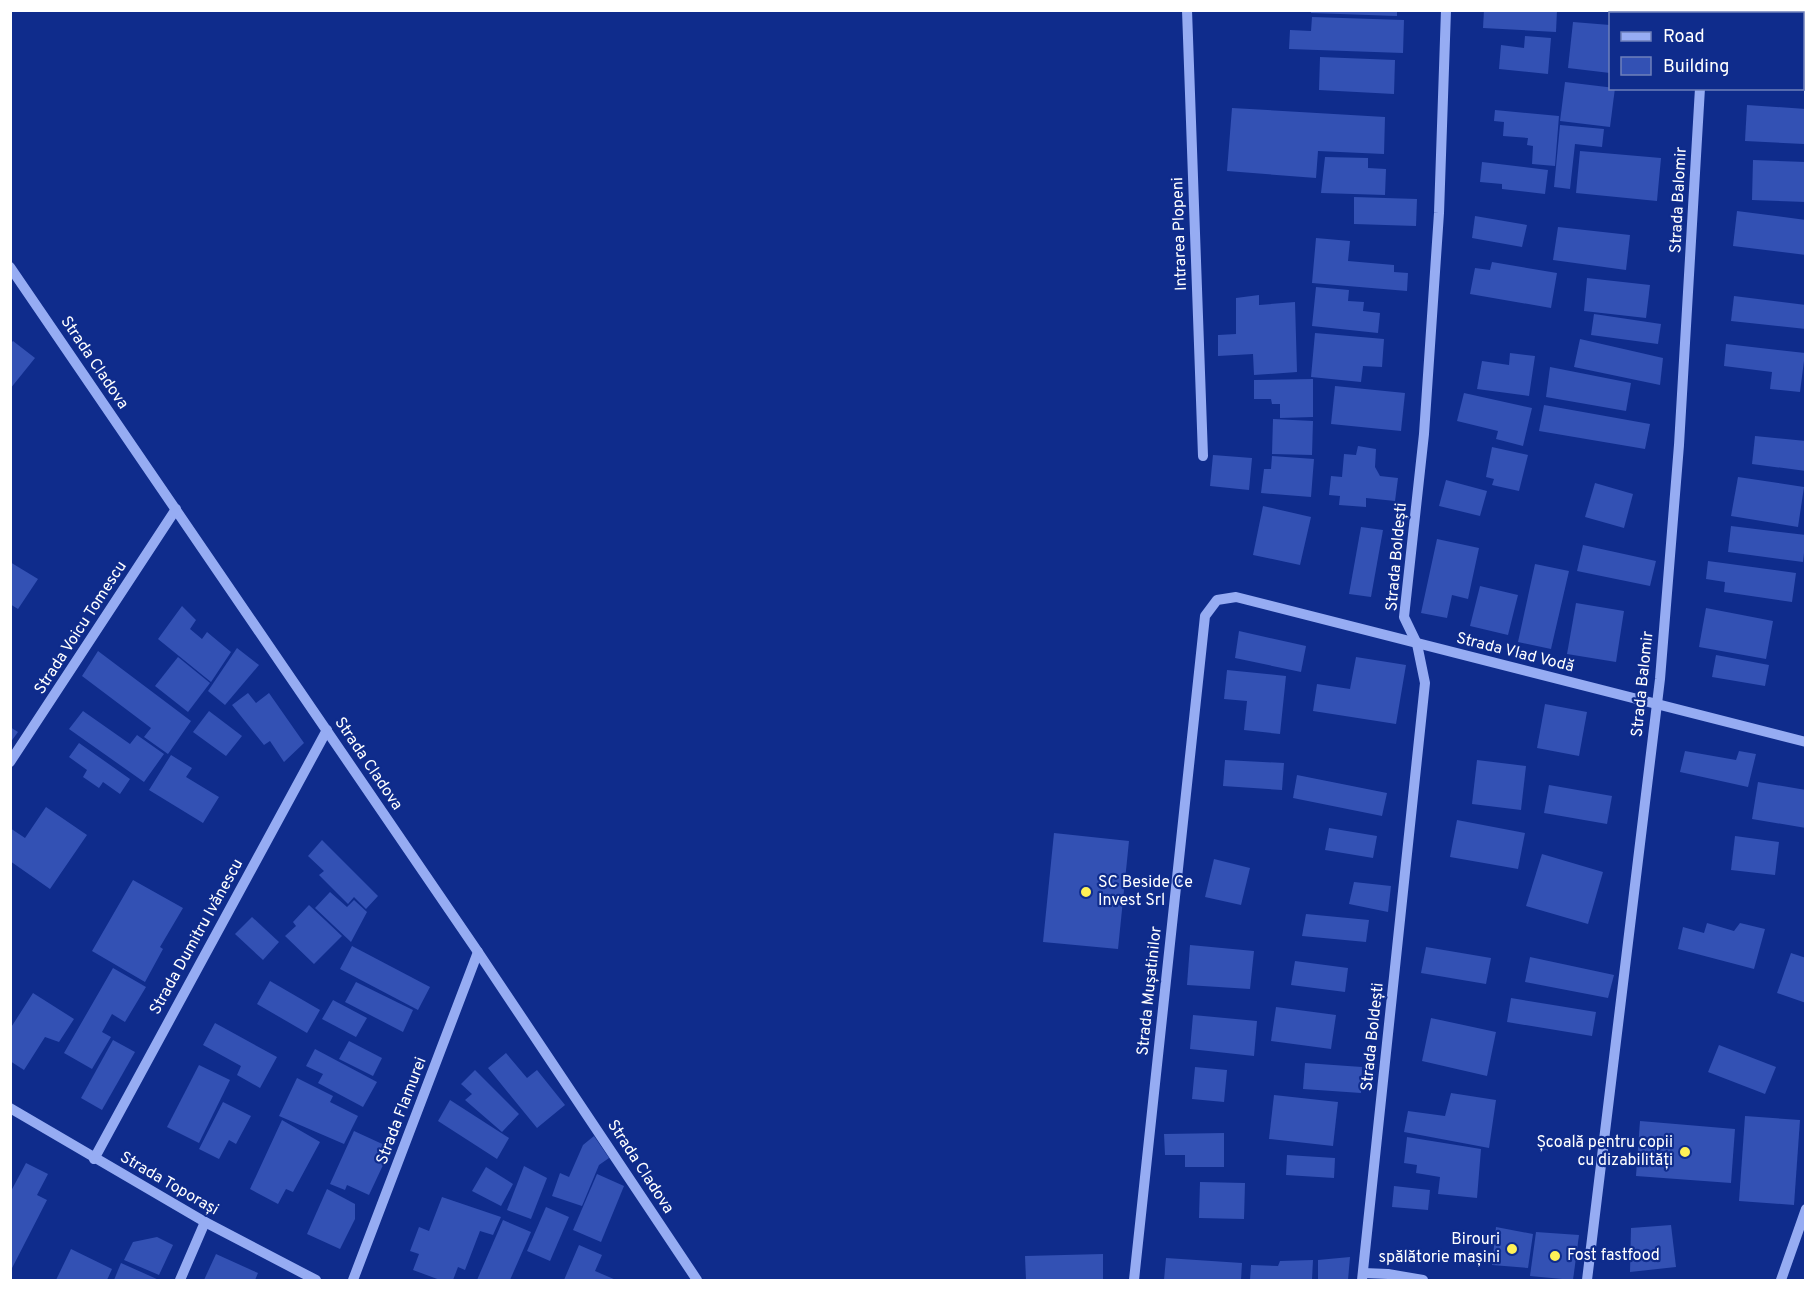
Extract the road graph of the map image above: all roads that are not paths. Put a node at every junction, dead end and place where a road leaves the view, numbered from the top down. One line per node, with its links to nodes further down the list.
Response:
1 (1187, 10): 5 (street, Intrarea Plopeni)
2 (1446, 10): 8 (street, Strada Boldești)
3 (1700, 90): 9 (street, Strada Balomir)
4 (10, 267): 6 (street, Strada Cladova)
5 (1203, 456)
6 (176, 509): 10 (street, Strada Cladova); 12 (street, Strada Voicu Tomescu)
7 (1217, 600): 8 (street, Strada Vlad Vodă); 23 (street, Strada Mușatinilor)
8 (1417, 644): 9 (street, Strada Vlad Vodă); 18 (street, Strada Boldești)
9 (1657, 706): 11 (street, Strada Vlad Vodă); 25 (street, Strada Balomir)
10 (327, 730): 13 (street, Strada Cladova); 15 (street, Strada Dumitru Ivănescu)
11 (1806, 742)
12 (10, 762)
13 (478, 952): 21 (street, Strada Flamurei); 22 (street, Strada Cladova)
14 (10, 1108): 15 (street, Strada Toporași)
15 (94, 1159): 17 (street, Strada Toporași)
16 (1806, 1209): 26 (street)
17 (205, 1222): 19 (street); 20 (street, Strada Toporași)
18 (1362, 1277): 24 (street)
19 (180, 1281)
20 (316, 1281)
21 (353, 1281)
22 (697, 1281)
23 (1134, 1281)
24 (1423, 1281)
25 (1587, 1281)
26 (1781, 1281)

